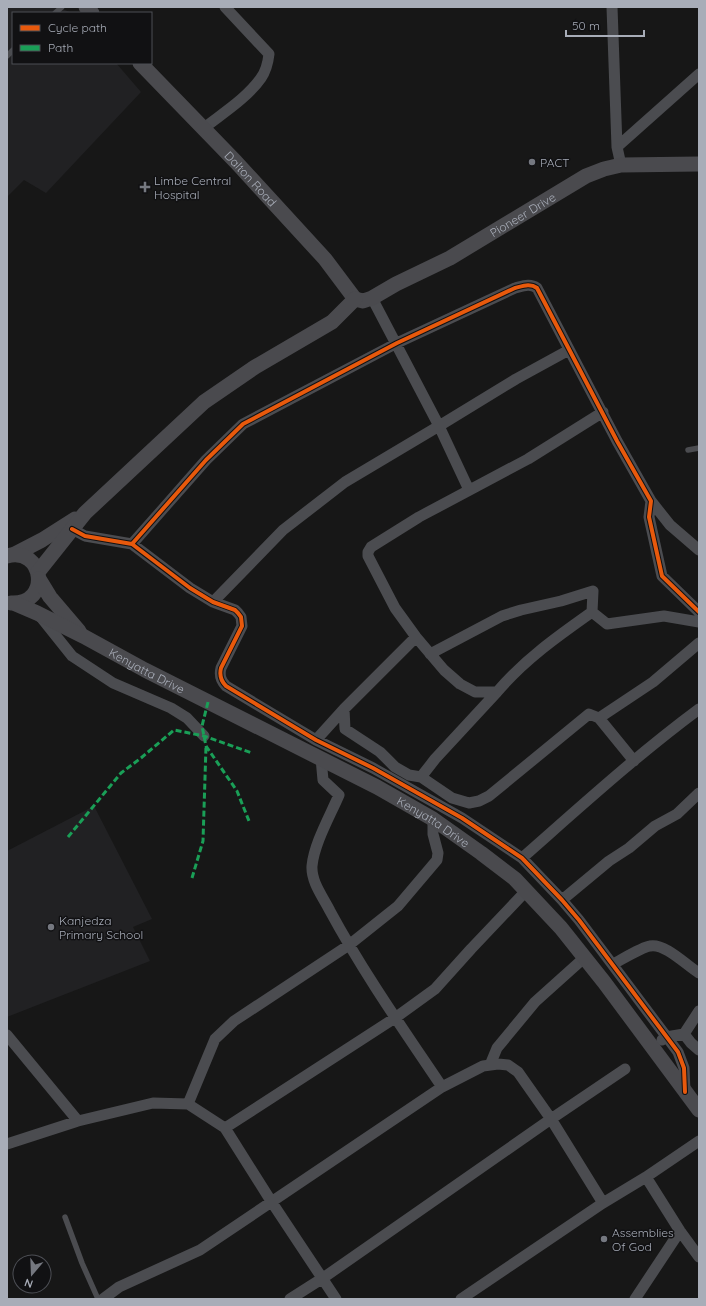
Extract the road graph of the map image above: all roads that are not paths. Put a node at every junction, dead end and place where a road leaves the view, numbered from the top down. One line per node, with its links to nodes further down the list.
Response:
1 (225, 7): 5 (street)
2 (612, 7): 6 (street)
3 (141, 64): 5 (main road, Dalton Road)
4 (699, 74): 6 (street)
5 (204, 128): 10 (main road, Dalton Road)
6 (617, 147): 8 (street)
7 (699, 164): 8 (main road, Pioneer Drive)
8 (621, 165): 9 (main road, Pioneer Drive)
9 (372, 298): 10 (main road, Pioneer Drive); 11 (street)
10 (355, 299): 19 (main road)
11 (397, 343): 12 (street); 14 (street); 21 (street)
12 (569, 350): 13 (street); 14 (street)
13 (603, 412): 17 (street); 18 (street)
14 (439, 426): 17 (street); 25 (street)
15 (699, 448): 16 (lane)
16 (688, 450)
17 (469, 490): 32 (street)
18 (652, 501): 22 (street); 29 (street)
19 (84, 513): 20 (main road); 23 (main road)
20 (72, 529): 21 (street); 24 (main road)
21 (132, 544): 25 (street)
22 (699, 550)
23 (11, 555): 24 (main road)
24 (39, 575): 26 (main road); 31 (main road)
25 (213, 602): 40 (street)
26 (12, 603): 27 (main road)
27 (37, 612): 31 (main road); 39 (street)
28 (592, 612): 30 (street); 34 (street); 35 (street)
29 (699, 612)
30 (699, 622)
31 (84, 636): 41 (main road, Kenyatta Drive)
32 (416, 636): 34 (street); 36 (street)
33 (699, 643): 38 (street)
34 (430, 654): 35 (street)
35 (497, 692): 43 (street)
36 (344, 709): 40 (street); 43 (street)
37 (699, 709): 42 (street)
38 (599, 718): 42 (street); 43 (street)
39 (204, 736)
40 (316, 740): 46 (street)
41 (321, 758): 45 (main road, Kenyatta Drive); 49 (street)
42 (634, 761): 46 (street)
43 (421, 777)
44 (699, 793): 48 (street)
45 (433, 819): 47 (main road, Kenyatta Drive); 49 (street)
46 (522, 858): 48 (street)
47 (526, 891): 50 (main road, Kenyatta Drive); 54 (street)
48 (562, 900): 51 (street)
49 (349, 945): 54 (street); 64 (street)
50 (584, 958): 58 (main road, Kenyatta Drive); 60 (street)
51 (613, 964): 52 (street); 57 (street)
52 (699, 972)
53 (699, 1011): 56 (street)
54 (395, 1018): 62 (street); 68 (street)
55 (7, 1034): 67 (street)
56 (684, 1034): 57 (street); 59 (street)
57 (666, 1037): 58 (street); 63 (street)
58 (652, 1047): 63 (main road, Kenyatta Drive)
59 (699, 1050)
60 (490, 1065): 62 (street); 66 (street)
61 (625, 1069): 66 (street)
62 (442, 1087): 72 (street)
63 (685, 1092): 65 (main road, Kenyatta Drive)
64 (188, 1104): 67 (street); 68 (street)
65 (699, 1110)
66 (551, 1119): 73 (street); 77 (street)
67 (78, 1121): 70 (street)
68 (225, 1128): 72 (street)
69 (699, 1141): 71 (street)
70 (7, 1144)
71 (646, 1177): 73 (street); 75 (street)
72 (271, 1201): 77 (street); 80 (street)
73 (603, 1203): 78 (street)
74 (64, 1217): 79 (lane)
75 (680, 1231): 76 (street); 83 (street)
76 (699, 1257)
77 (323, 1278): 81 (street); 82 (street)
78 (467, 1297)
79 (98, 1299)
80 (103, 1299)
81 (290, 1299)
82 (336, 1299)
83 (635, 1299)

